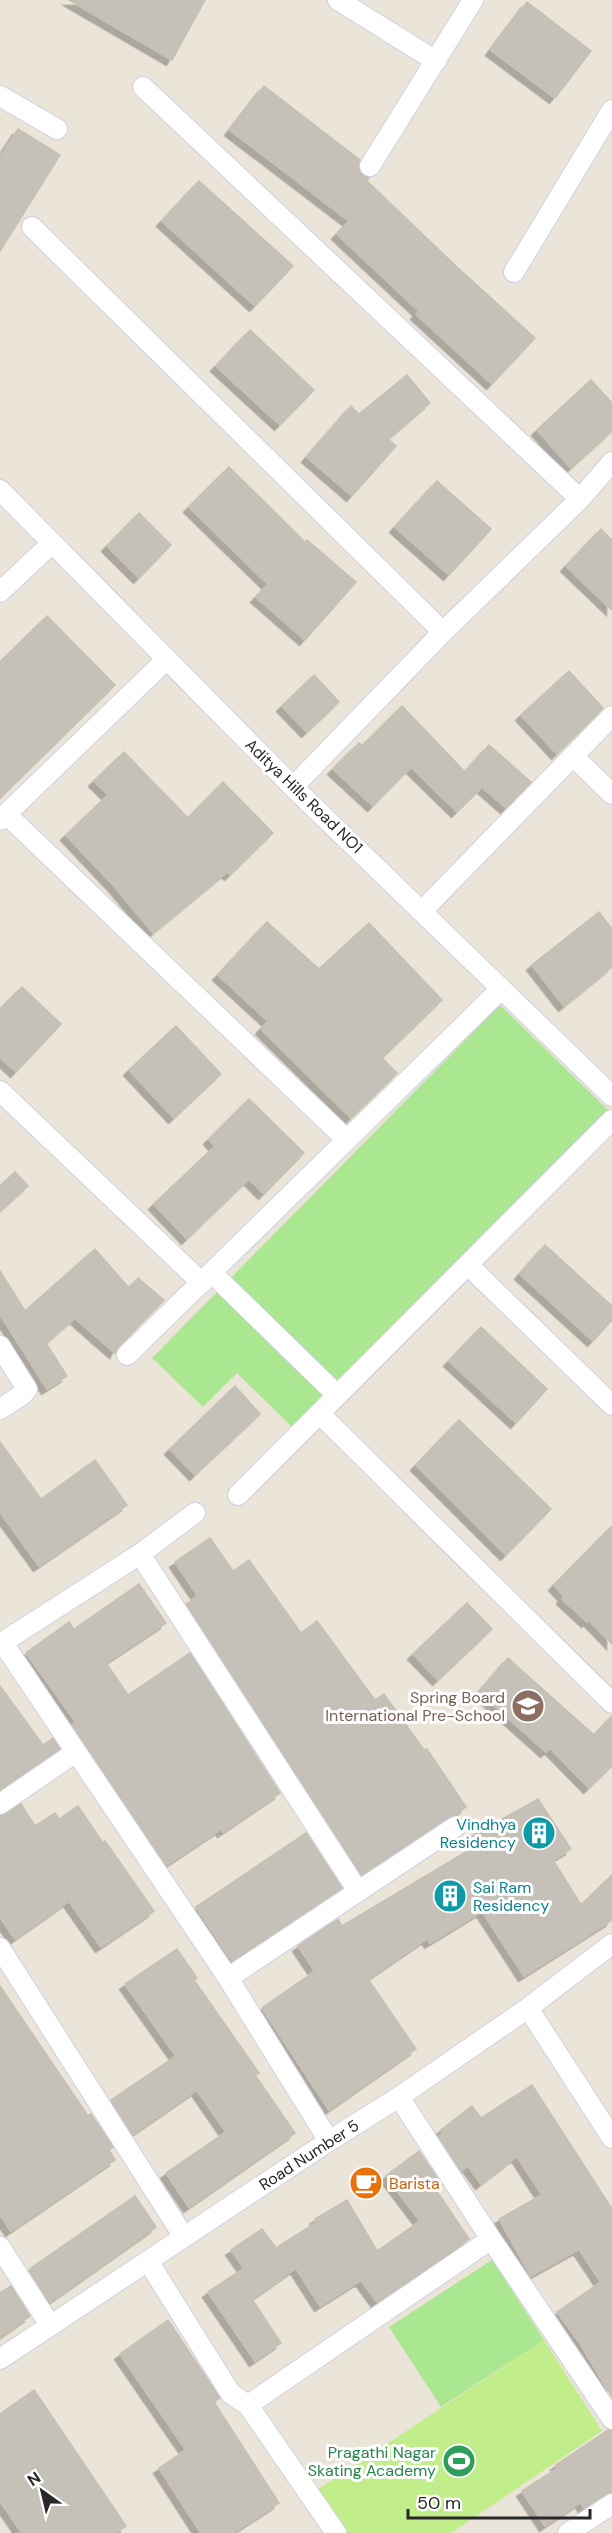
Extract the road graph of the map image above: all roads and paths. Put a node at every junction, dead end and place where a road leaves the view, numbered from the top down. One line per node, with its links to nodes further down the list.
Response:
1 (338, 0): 3 (street)
2 (473, 0): 3 (street)
3 (436, 61): 8 (street)
4 (143, 87): 13 (street)
5 (0, 96): 7 (street)
6 (612, 110): 10 (street)
7 (57, 129)
8 (370, 166)
9 (32, 227): 16 (street)
10 (514, 272)
11 (612, 462): 13 (street)
12 (0, 490): 14 (street, Aditya Hills Road NO1)
13 (580, 499): 16 (street)
14 (52, 543): 15 (street); 17 (street, Aditya Hills Road NO1)
15 (0, 592)
16 (443, 632): 20 (street)
17 (166, 660): 20 (street, Aditya Hills Road NO1); 22 (street)
18 (612, 716): 19 (street)
19 (573, 756): 21 (street); 23 (street)
20 (293, 786): 23 (street, Aditya Hills Road NO1)
21 (612, 794)
22 (3, 817): 28 (street)
23 (422, 911): 24 (street, Aditya Hills Road NO1)
24 (501, 989): 26 (street, Aditya Hills Road NO1); 28 (street)
25 (0, 1091): 30 (street)
26 (612, 1096)
27 (612, 1120): 29 (street)
28 (347, 1140): 30 (street)
29 (468, 1265): 33 (street); 34 (street)
30 (207, 1278): 32 (street); 33 (street)
31 (0, 1346): 35 (street)
32 (127, 1355)
33 (337, 1395): 36 (street)
34 (612, 1405)
35 (0, 1409)
36 (320, 1414): 37 (street); 41 (street)
37 (238, 1495)
38 (195, 1513): 39 (street)
39 (140, 1554): 40 (street); 45 (street)
40 (1, 1644): 42 (street)
41 (612, 1703)
42 (76, 1752): 43 (street); 48 (street)
43 (0, 1804)
44 (455, 1827): 45 (street)
45 (358, 1891): 48 (street)
46 (612, 1944): 49 (street, Road Number 5)
47 (0, 1948): 53 (street)
48 (228, 1978): 52 (street)
49 (528, 2008): 50 (street, Road Number 5); 51 (street)
50 (399, 2097): 52 (street, Road Number 5); 54 (street)
51 (612, 2138)
52 (329, 2141): 53 (street, Road Number 5)
53 (184, 2237): 56 (street, Road Number 5)
54 (491, 2239): 59 (street); 60 (street)
55 (0, 2247): 57 (street)
56 (148, 2261): 57 (street, Road Number 5); 59 (street)
57 (50, 2325): 58 (street, Road Number 5)
58 (0, 2359)
59 (248, 2405): 62 (street)
60 (612, 2419)
61 (612, 2504): 63 (street)
62 (336, 2533)
63 (568, 2533)

